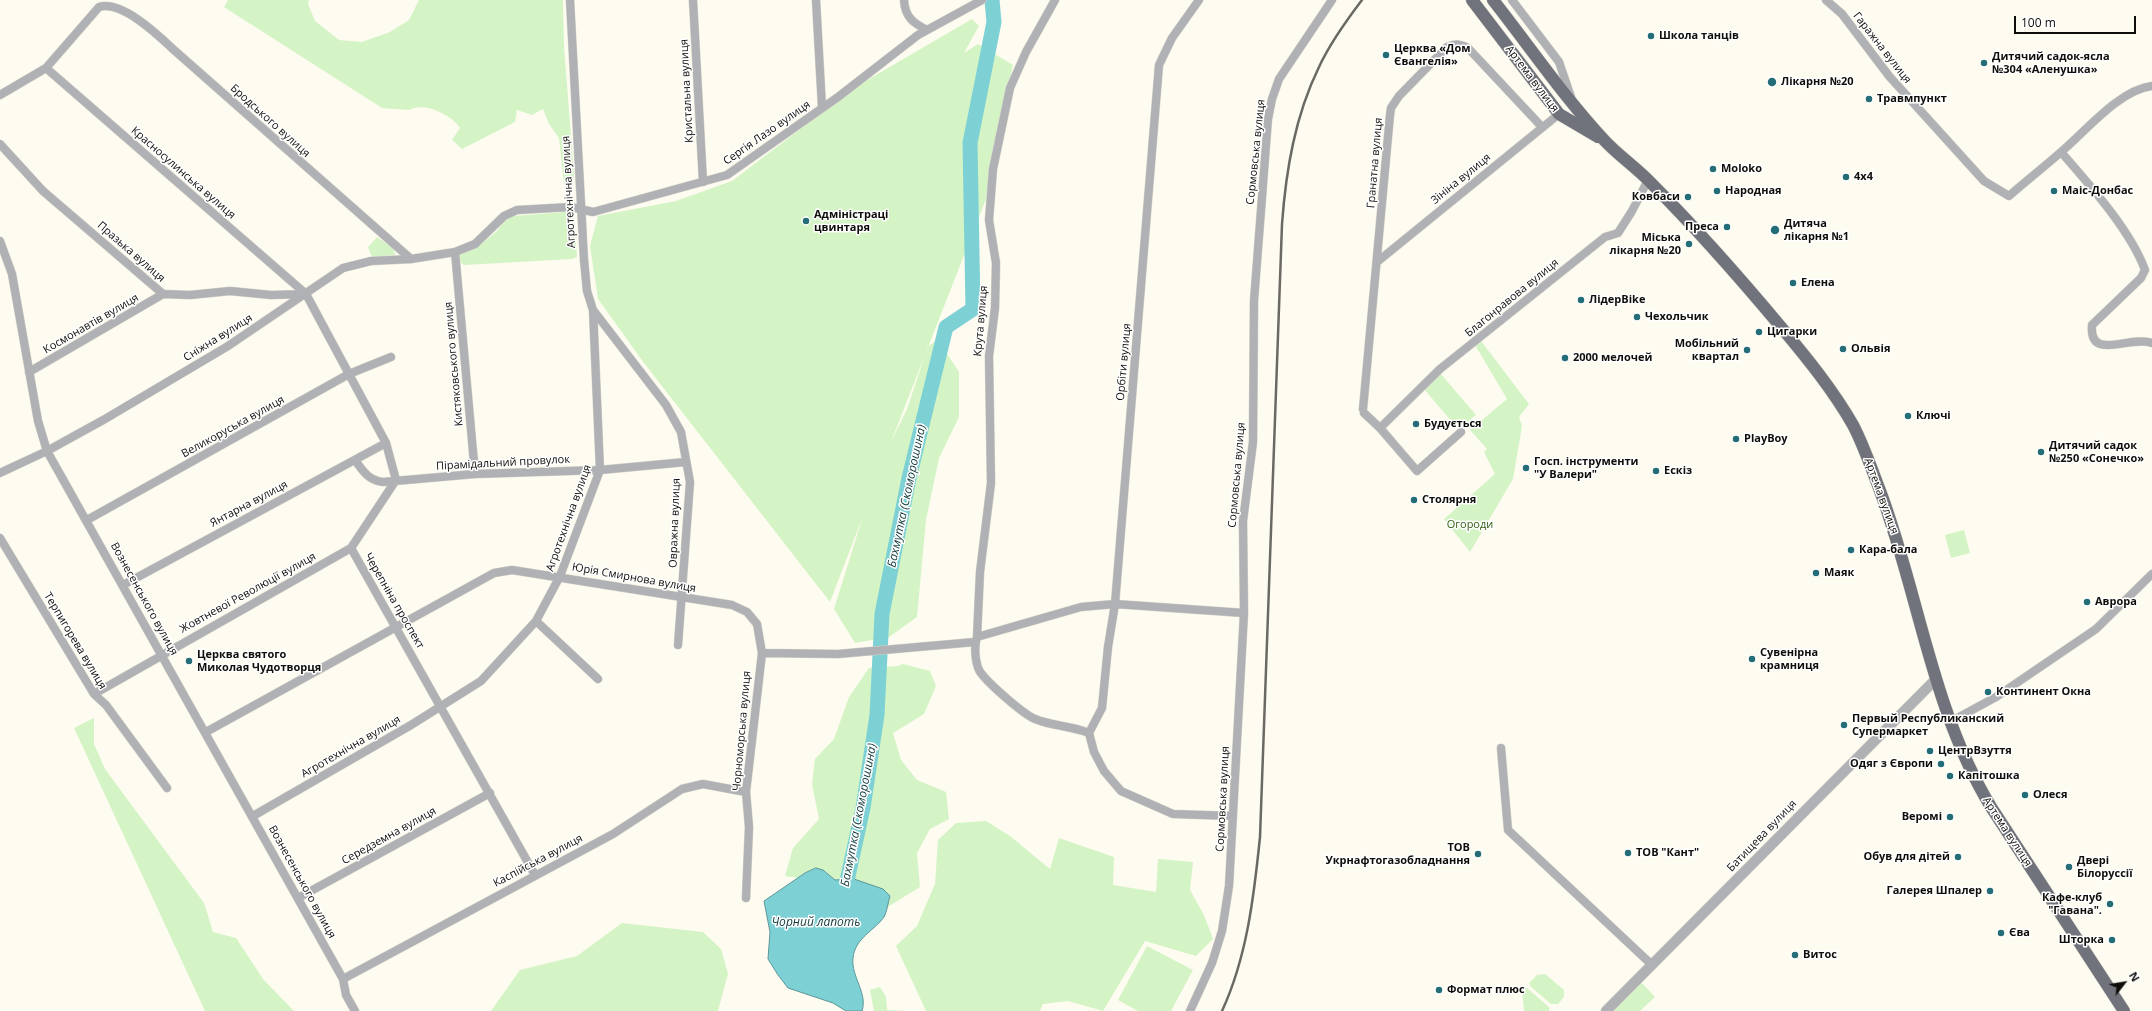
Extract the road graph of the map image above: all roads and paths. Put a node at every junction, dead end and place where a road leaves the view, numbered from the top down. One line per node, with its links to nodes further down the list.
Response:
1 (570, 0): 27 (street, Агротехнічна вулиця)
2 (692, 0): 26 (street, Кристальна вулиця)
3 (816, 0): 19 (street)
4 (904, 0): 13 (street)
5 (982, 0): 13 (street, Сергія Лазо вулиця)
6 (1055, 0): 60 (street, Крута вулиця)
7 (1198, 0): 56 (street, Орбіти вулиця)
8 (1332, 0): 57 (street, Сормовська вулиця)
9 (1472, 0): 17 (main road, Артема вулиця)
10 (1493, 0): 18 (main road, Артема вулиця)
11 (1512, 0): 18 (street)
12 (1826, 0): 24 (street, Гаражна вулиця)
13 (927, 30): 19 (street, Сергія Лазо вулиця)
14 (46, 68): 16 (street); 30 (street, Бродського вулиця); 33 (street, Красносулинська вулиця)
15 (2152, 86): 24 (street, Гаражна вулиця)
16 (0, 95)
17 (1549, 101): 18 (main road); 20 (main road, Артема вулиця)
18 (1573, 102): 22 (main road, Артема вулиця)
19 (822, 108): 26 (street, Сергія Лазо вулиця)
20 (1559, 114): 21 (street, Зініна вулиця); 22 (main road, Артема вулиця)
21 (1542, 127): 31 (street, Зініна вулиця); 31 (street, Гранатна вулиця)
22 (1606, 142): 25 (main road, Артема вулиця)
23 (0, 144): 32 (street, Празька вулиця)
24 (2061, 152): 35 (street)
25 (1648, 180): 39 (street, Благонравова вулиця); 65 (main road, Артема вулиця)
26 (703, 182): 27 (street, Сергія Лазо вулиця)
27 (581, 210): 29 (street, Сергія Лазо вулиця); 34 (street, Агротехнічна вулиця)
28 (0, 241): 37 (street, Вознесенського вулиця)
29 (455, 252): 30 (street, Сніжна вулиця); 47 (street, Кистяковського вулиця)
30 (411, 260): 33 (street, Сніжна вулиця)
31 (1377, 262): 39 (street, Гранатна вулиця)
32 (163, 294): 33 (street, Празька вулиця); 37 (street, Космонавтів вулиця)
33 (306, 294): 38 (street); 42 (street, Сніжна вулиця)
34 (594, 310): 44 (street, Овражна вулиця); 45 (street, Агротехнічна вулиця)
35 (2152, 343)
36 (391, 357): 38 (street, Великоруська вулиця)
37 (29, 372): 42 (street, Вознесенського вулиця)
38 (349, 374): 41 (street); 49 (street, Великоруська вулиця)
39 (1380, 428): 40 (street)
40 (1462, 432)
41 (386, 443): 43 (street, Янтарна вулиця); 48 (street)
42 (47, 451): 46 (street, Сніжна вулиця); 49 (street, Вознесенського вулиця)
43 (355, 460): 48 (street, Пірамідальний провулок); 54 (street, Янтарна вулиця)
44 (686, 462): 45 (street, Пірамідальний провулок); 55 (street, Овражна вулиця)
45 (600, 470): 47 (street, Пірамідальний провулок); 53 (street, Агротехнічна вулиця)
46 (0, 473)
47 (475, 474): 48 (street, Пірамідальний провулок)
48 (396, 480): 51 (street, Черепніна проспект)
49 (87, 520): 54 (street, Вознесенського вулиця)
50 (0, 538): 66 (street, Терпигорева вулиця)
51 (351, 548): 59 (street, Черепніна проспект); 63 (street, Жовтневої Революції вулиця)
52 (2152, 574): 68 (street)
53 (560, 576): 55 (street, Юрія Смирнова вулиця); 58 (street, Агротехнічна вулиця); 59 (street, Юрія Смирнова вулиця)
54 (123, 585): 63 (street, Вознесенського вулиця)
55 (682, 597): 61 (street, Овражна вулиця); 62 (street, Юрія Смирнова вулиця)
56 (1115, 604): 57 (street); 60 (street); 70 (street, Орбіти вулиця)
57 (1244, 613): 76 (street, Сормовська вулиця)
58 (536, 621): 64 (street); 67 (street, Агротехнічна вулиця)
59 (397, 628): 67 (street, Черепніна проспект); 69 (street, Юрія Смирнова вулиця)
60 (976, 640): 62 (street); 70 (street, Крута вулиця)
61 (678, 645)
62 (762, 653): 74 (street, Чорноморська вулиця)
63 (162, 654): 66 (street, Жовтневої Революції вулиця); 69 (street, Вознесенського вулиця)
64 (598, 679)
65 (1936, 679): 68 (main road, Артема вулиця); 80 (street, Батищева вулиця)
66 (94, 694): 72 (street, Терпигорева вулиця)
67 (442, 706): 73 (street, Черепніна проспект); 75 (street, Агротехнічна вулиця)
68 (1950, 722): 85 (main road, Артема вулиця)
69 (206, 732): 75 (street, Вознесенського вулиця)
70 (1089, 733): 76 (street)
71 (1501, 748): 80 (street)
72 (167, 788)
73 (490, 792): 77 (street, Черепніна проспект); 78 (street, Середземна вулиця)
74 (746, 792): 77 (street, Каспійська вулиця); 79 (street, Чорноморська вулиця)
75 (253, 816): 78 (street, Вознесенського вулиця)
76 (1233, 816): 83 (street, Сормовська вулиця)
77 (535, 875): 81 (street, Каспійська вулиця)
78 (298, 898): 81 (street, Вознесенського вулиця)
79 (746, 898)
80 (1651, 964): 84 (street, Батищева вулиця)
81 (343, 979): 82 (street, Вознесенського вулиця)
82 (355, 1011)
83 (1190, 1011)
84 (1606, 1011)
85 (2124, 1011)

